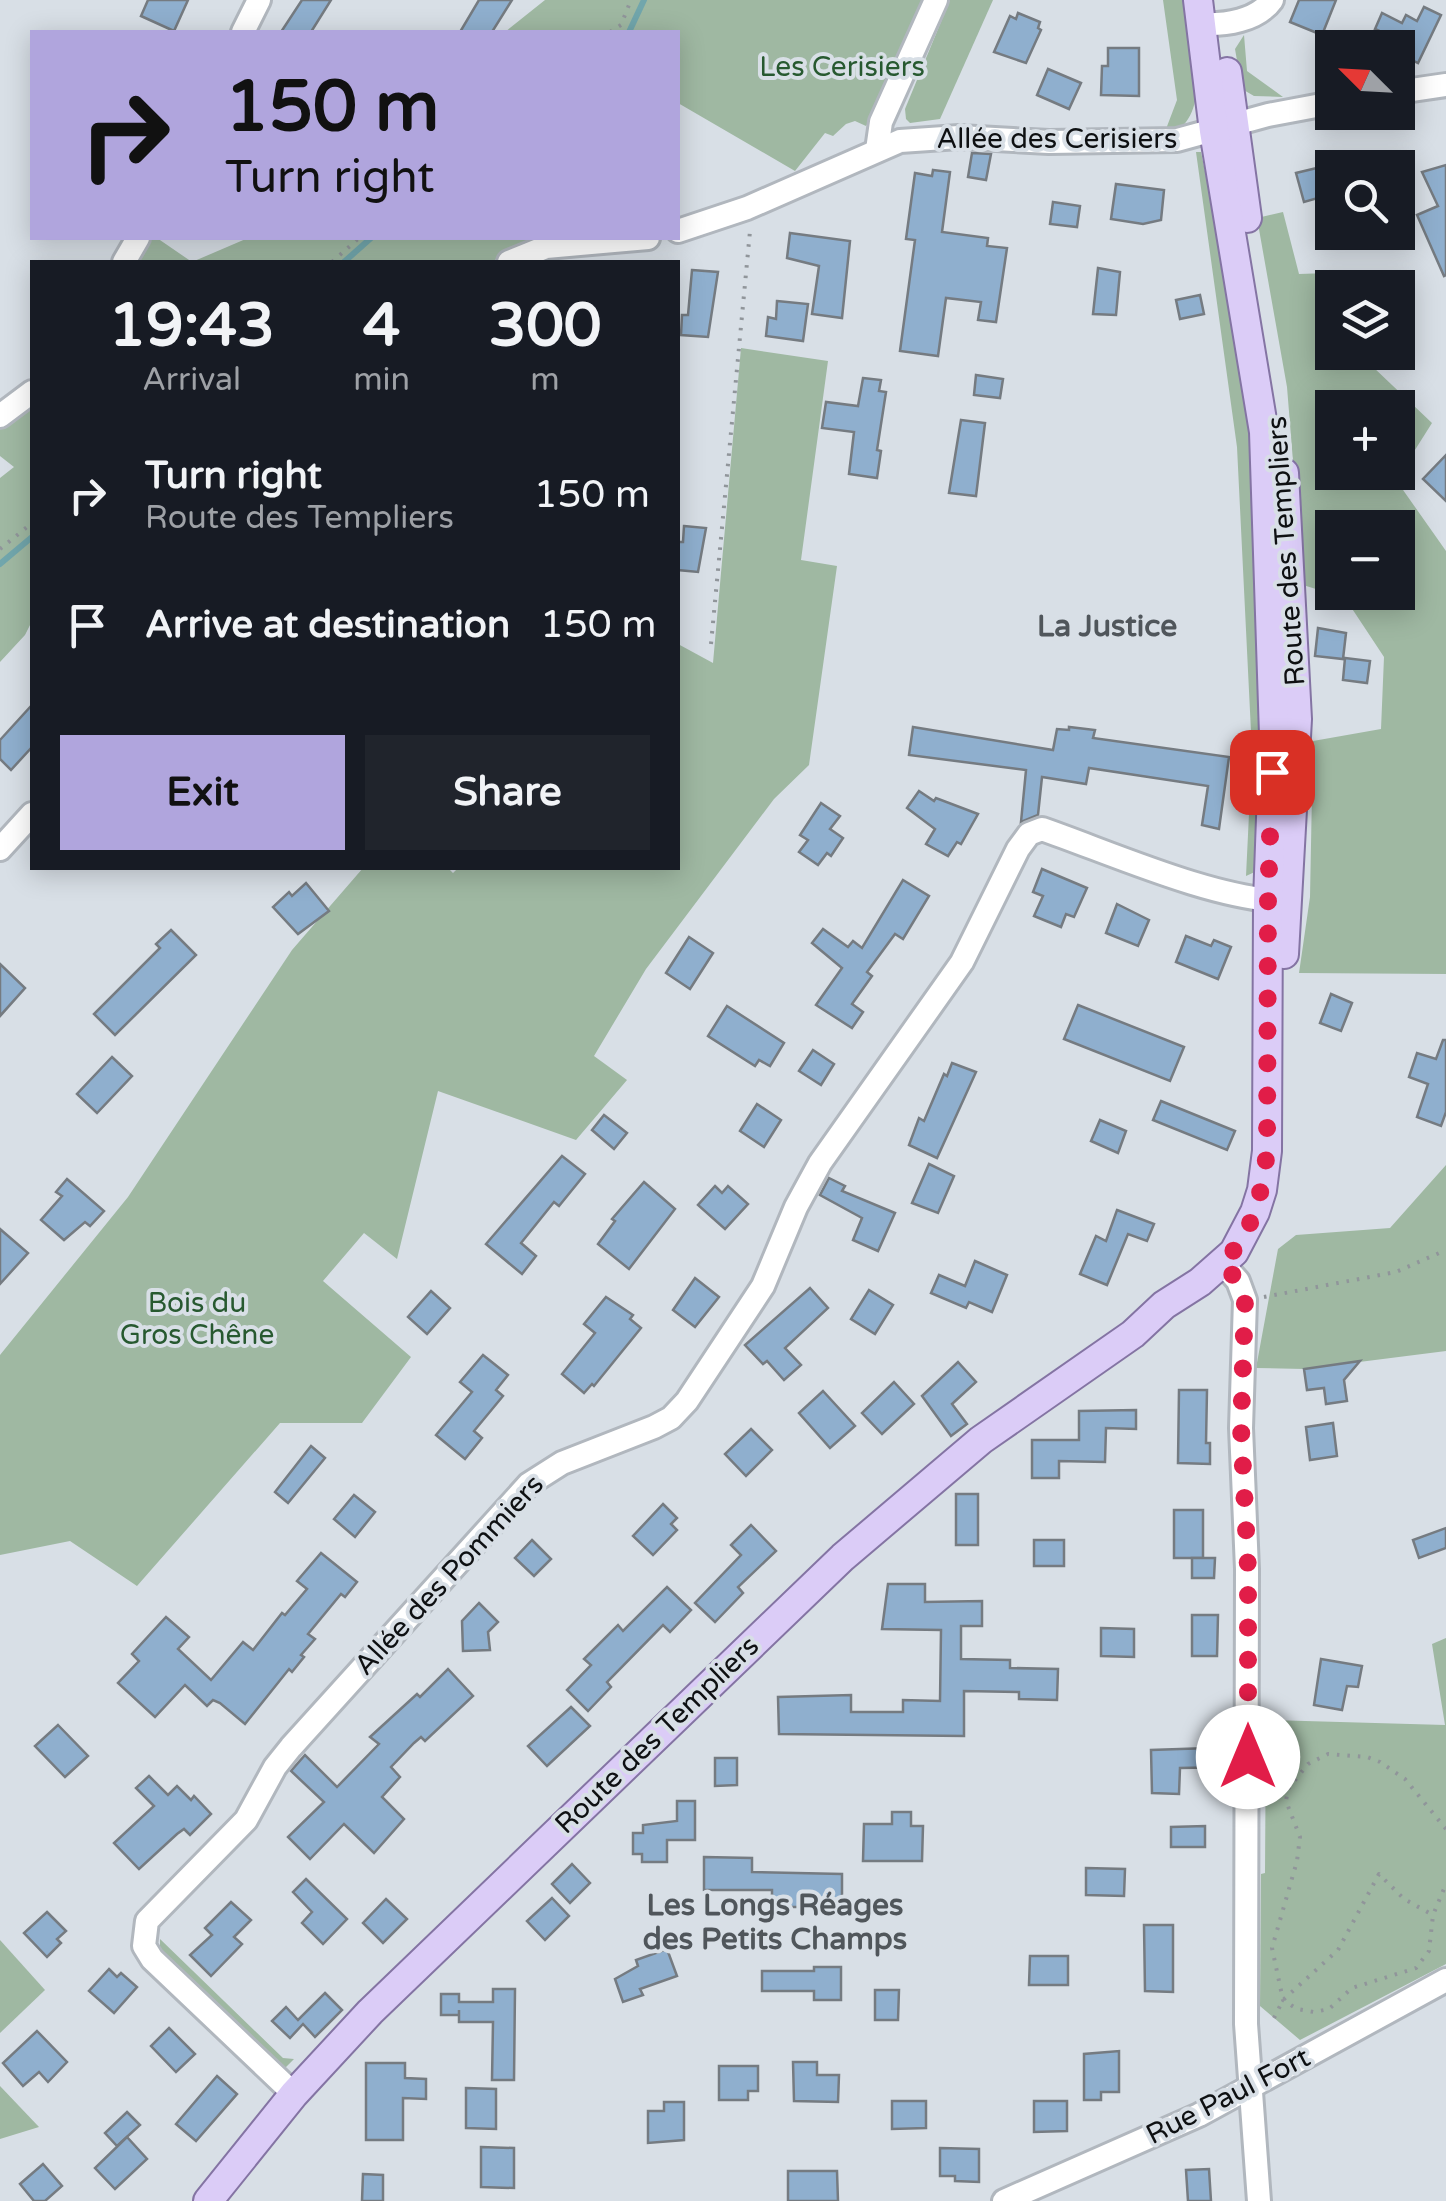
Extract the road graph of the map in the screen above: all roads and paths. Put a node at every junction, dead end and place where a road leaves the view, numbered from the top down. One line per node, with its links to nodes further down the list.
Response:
1 (259, 0): 6 (street)
2 (631, 0): 7 (path)
3 (936, 0): 12 (street)
4 (1272, 0): 5 (street, Route des Templiers)
5 (1209, 12): 11 (main road, Route des Templiers)
6 (244, 30)
7 (613, 30)
8 (1446, 85): 9 (street)
9 (1415, 90)
10 (1315, 107): 11 (street, Allée des Cerisiers)
11 (1224, 128): 12 (street, Allée des Cerisiers); 26 (main road, Route des Templiers)
12 (878, 150): 13 (street, Allée des Cerisiers)
13 (747, 208): 14 (street, Allée des Cerisiers); 23 (path)
14 (680, 230)
15 (357, 240): 17 (path)
16 (625, 240): 18 (street)
17 (334, 260)
18 (514, 260)
19 (30, 394): 20 (street)
20 (0, 416)
21 (30, 525): 22 (path)
22 (0, 550)
23 (711, 644)
24 (30, 816): 25 (street)
25 (0, 849)
26 (1278, 901): 28 (main road, Route des Templiers); 36 (street, Allée des Pommiers)
27 (1446, 1250): 28 (path)
28 (1234, 1280): 35 (street); 36 (main road, Route des Templiers)
29 (1446, 1829): 33 (path)
30 (1446, 1884): 31 (path)
31 (1434, 1915): 33 (path); 33 (path)
32 (1446, 1980): 35 (street, Rue Paul Fort)
33 (1284, 2000): 34 (path)
34 (1274, 2018)
35 (1251, 2086): 38 (street, Rue Paul Fort); 39 (street)
36 (294, 2094): 37 (main road, Route des Templiers)
37 (208, 2201)
38 (1004, 2201)
39 (1259, 2201)

